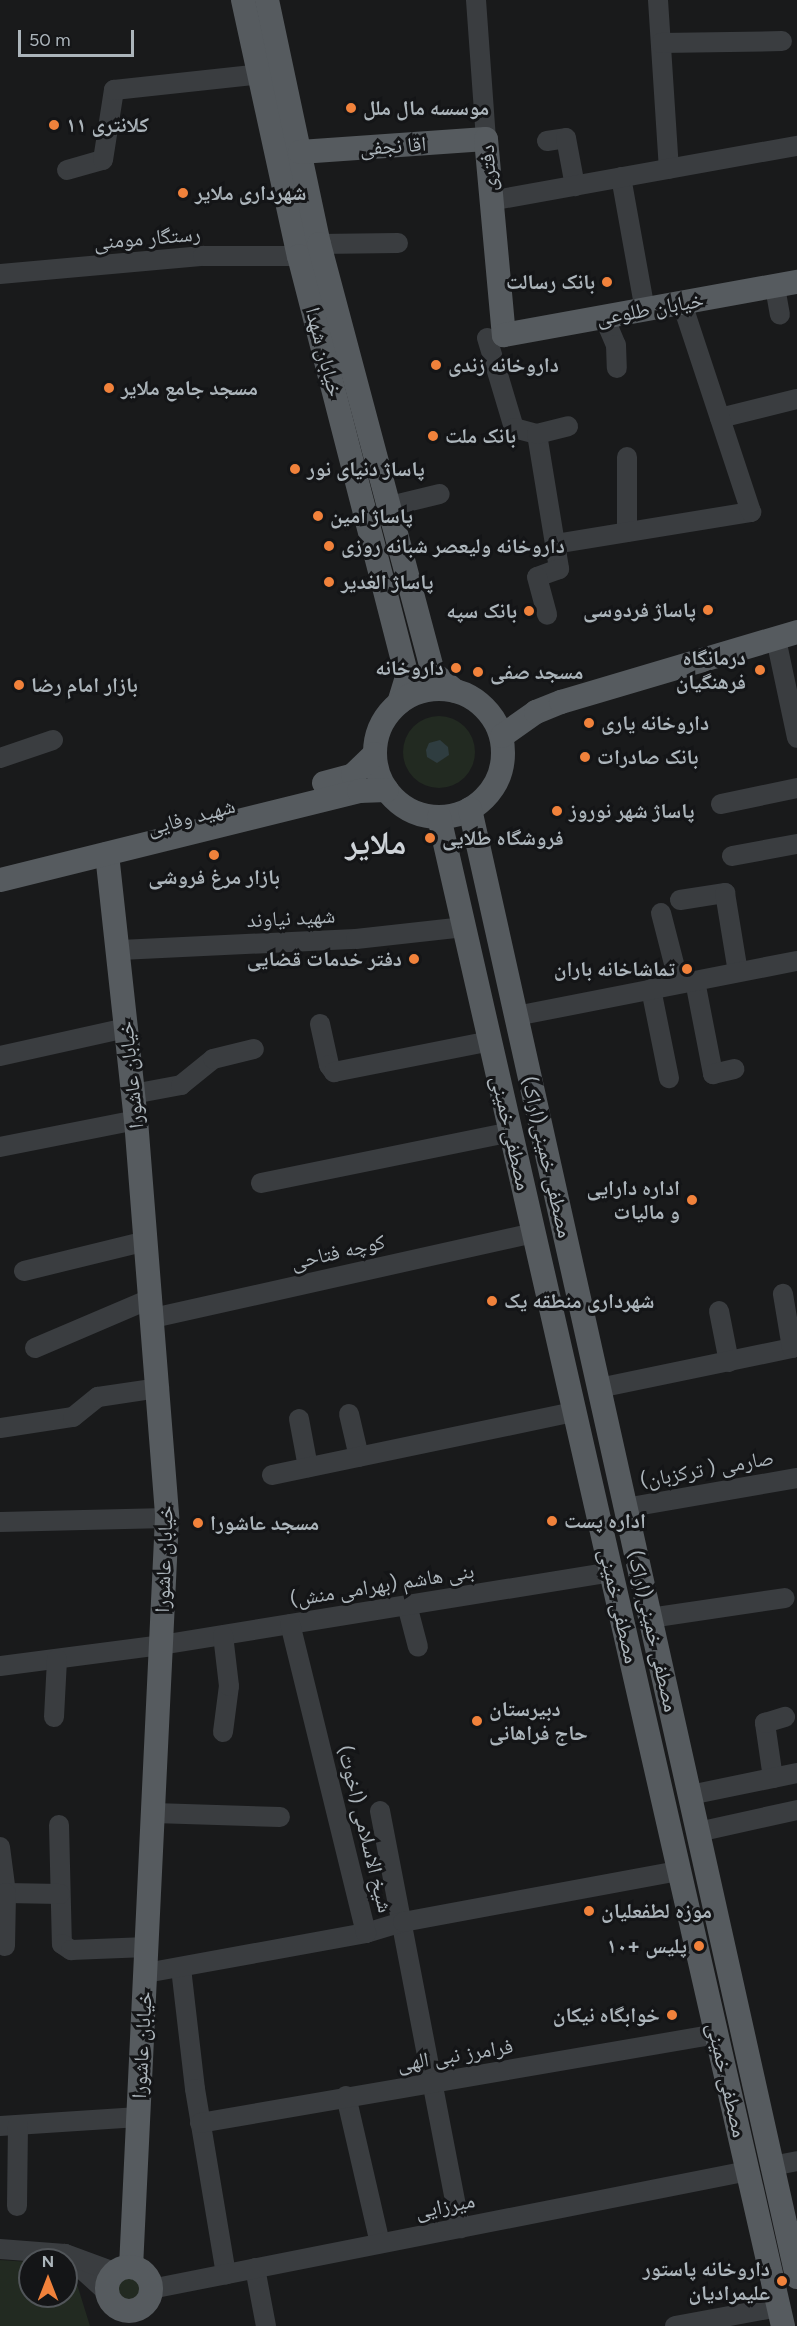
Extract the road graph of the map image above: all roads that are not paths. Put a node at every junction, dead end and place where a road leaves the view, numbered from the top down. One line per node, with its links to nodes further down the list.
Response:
1 (243, 0): 7 (main road, خیابان شهدا)
2 (267, 0): 11 (main road, خیابان شهدا)
3 (476, 0): 8 (street, دفتری)
4 (658, 0): 6 (street)
5 (782, 41): 6 (street)
6 (661, 43): 12 (street)
7 (262, 74): 13 (street); 18 (main road, خیابان شهدا)
8 (486, 139): 11 (main road, اقا نجفی); 16 (main road, دفتری)
9 (547, 141): 15 (street)
10 (797, 146): 12 (street)
11 (300, 152): 18 (main road, خیابان شهدا)
12 (669, 169): 14 (street)
13 (67, 170)
14 (621, 177): 15 (street); 22 (street)
15 (575, 186): 16 (street)
16 (490, 201): 25 (main road, دفتری)
17 (398, 243): 18 (street, رستگار مومنی)
18 (309, 250): 19 (street, رستگار مومنی); 33 (main road, خیابان شهدا); 39 (main road, خیابان شهدا)
19 (0, 274)
20 (786, 284): 21 (main road, خیابان طلوعی); 23 (street)
21 (682, 303): 22 (main road, خیابان طلوعی); 28 (street)
22 (645, 310): 24 (main road, خیابان طلوعی)
23 (780, 315)
24 (604, 317): 25 (main road, خیابان طلوعی); 26 (street)
25 (495, 336): 30 (street)
26 (617, 368)
27 (797, 399): 28 (street)
28 (720, 418): 34 (street)
29 (568, 426): 30 (street)
30 (537, 434): 35 (street)
31 (627, 457): 34 (street)
32 (440, 494): 33 (street)
33 (390, 506): 38 (main road, خیابان شهدا)
34 (627, 532): 35 (street)
35 (555, 544): 36 (street)
36 (547, 615)
37 (786, 635): 40 (main road); 41 (street)
38 (455, 691): 39 (main road); 40 (main road)
39 (399, 703): 43 (main road)
40 (502, 736): 48 (main road)
41 (797, 738)
42 (52, 740): 44 (street)
43 (375, 754): 46 (main road); 53 (main road, شهید وفایی)
44 (0, 758)
45 (797, 788): 47 (street)
46 (387, 790): 49 (main road); 51 (main road, شهید وفایی)
47 (722, 804)
48 (470, 809): 49 (main road); 63 (main road, مصطفی خمینی(اراک))
49 (439, 817): 57 (main road, مصطفی خمینی)
50 (797, 844): 52 (street)
51 (107, 854): 54 (main road, شهید وفایی); 58 (main road, خیابان عاشورا)
52 (732, 856)
53 (0, 866)
54 (0, 880)
55 (680, 900): 60 (street)
56 (661, 913): 61 (street)
57 (464, 927): 58 (street, شهید نیاوند); 66 (main road, مصطفی خمینی)
58 (120, 950): 65 (main road, خیابان عاشورا)
59 (797, 961): 60 (street)
60 (738, 972): 61 (street)
61 (687, 982): 62 (street); 69 (street)
62 (651, 989): 63 (street); 70 (street)
63 (516, 1016): 85 (main road, مصطفی خمینی(اراک))
64 (320, 1024): 66 (street)
65 (126, 1028): 68 (street); 71 (main road, خیابان عاشورا)
66 (490, 1041): 73 (main road, مصطفی خمینی)
67 (254, 1048): 71 (street)
68 (0, 1056)
69 (734, 1069)
70 (669, 1078)
71 (133, 1094): 72 (main road, خیابان عاشورا)
72 (136, 1120): 74 (street); 77 (main road, خیابان عاشورا)
73 (511, 1132): 75 (street); 76 (main road, مصطفی خمینی)
74 (0, 1147)
75 (261, 1183)
76 (534, 1233): 80 (street, کوچه فتاحی); 86 (main road, مصطفی خمینی)
77 (146, 1241): 78 (street); 80 (main road, خیابان عاشورا)
78 (24, 1271)
79 (783, 1294): 83 (street)
80 (152, 1308): 82 (street, کوچه فتاحی); 84 (main road, خیابان عاشورا)
81 (719, 1311): 83 (street)
82 (35, 1348)
83 (729, 1362): 85 (street)
84 (159, 1388): 89 (street); 95 (main road, خیابان عاشورا)
85 (599, 1388): 94 (main road, مصطفی خمینی(اراک))
86 (574, 1412): 90 (street); 97 (main road, مصطفی خمینی)
87 (350, 1414): 90 (street)
88 (299, 1419): 91 (street)
89 (0, 1428)
90 (359, 1456): 91 (street)
91 (308, 1467): 92 (street)
92 (272, 1475)
93 (797, 1478): 94 (street, صارمی ( ترکزبان))
94 (626, 1508): 100 (main road, مصطفی خمینی(اراک))
95 (167, 1518): 96 (street); 103 (main road, خیابان عاشورا)
96 (0, 1522)
97 (611, 1572): 99 (street, بنی هاشم (بهرامی منش)); 120 (main road, مصطفی خمینی)
98 (785, 1598): 100 (street)
99 (407, 1605): 101 (street, بنی هاشم (بهرامی منش)); 104 (street)
100 (650, 1618): 112 (main road, مصطفی خمینی(اراک))
101 (290, 1624): 102 (street, بنی هاشم (بهرامی منش)); 124 (street, شیخ الاسلامی (اخوت))
102 (223, 1635): 103 (street, بنی هاشم (بهرامی منش)); 109 (street)
103 (160, 1645): 105 (street, بنی هاشم (بهرامی منش)); 115 (main road, خیابان عاشورا)
104 (418, 1647)
105 (57, 1659): 106 (street, بنی هاشم (بهرامی منش)); 107 (street)
106 (0, 1666)
107 (54, 1717)
108 (786, 1717): 111 (street)
109 (223, 1732)
110 (797, 1773): 111 (street)
111 (773, 1778): 112 (street)
112 (690, 1795): 118 (main road, مصطفی خمینی(اراک))
113 (797, 1810): 118 (street)
114 (380, 1811): 123 (street)
115 (154, 1813): 116 (street); 126 (main road, خیابان عاشورا)
116 (280, 1817)
117 (59, 1825): 122 (street)
118 (698, 1832): 136 (main road, مصطفی خمینی(اراک))
119 (0, 1846): 121 (street)
120 (677, 1871): 123 (street); 129 (main road, مصطفی خمینی)
121 (4, 1885): 122 (street); 125 (street)
122 (60, 1894): 126 (street)
123 (402, 1922): 124 (street); 130 (street)
124 (366, 1933): 127 (street, شیخ الاسلامی (اخوت))
125 (5, 1946)
126 (147, 1947): 128 (main road, خیابان عاشورا)
127 (181, 1968): 128 (street, شیخ الاسلامی (اخوت)); 133 (street)
128 (146, 1973): 132 (main road, خیابان عاشورا)
129 (717, 2034): 130 (street, فرامرز نبی الهی); 137 (main road, مصطفی خمینی)
130 (432, 2084): 131 (street, فرامرز نبی الهی); 139 (street)
131 (346, 2096): 133 (street, فرامرز نبی الهی); 140 (street)
132 (139, 2117): 134 (street); 145 (main road, خیابان عاشورا)
133 (200, 2123): 143 (street)
134 (9, 2126): 138 (street)
135 (797, 2162): 136 (street)
136 (772, 2166): 144 (main road, مصطفی خمینی(اراک))
137 (748, 2171): 139 (street, میرزایی); 146 (main road, مصطفی خمینی)
138 (17, 2206)
139 (460, 2228): 140 (street, میرزایی)
140 (380, 2243): 142 (street, میرزایی)
141 (0, 2249): 145 (street)
142 (255, 2268): 143 (street, میرزایی); 147 (street)
143 (226, 2274): 145 (street, میرزایی)
144 (797, 2277)
145 (128, 2298)
146 (781, 2317): 148 (street)
147 (266, 2326)
148 (675, 2326)

